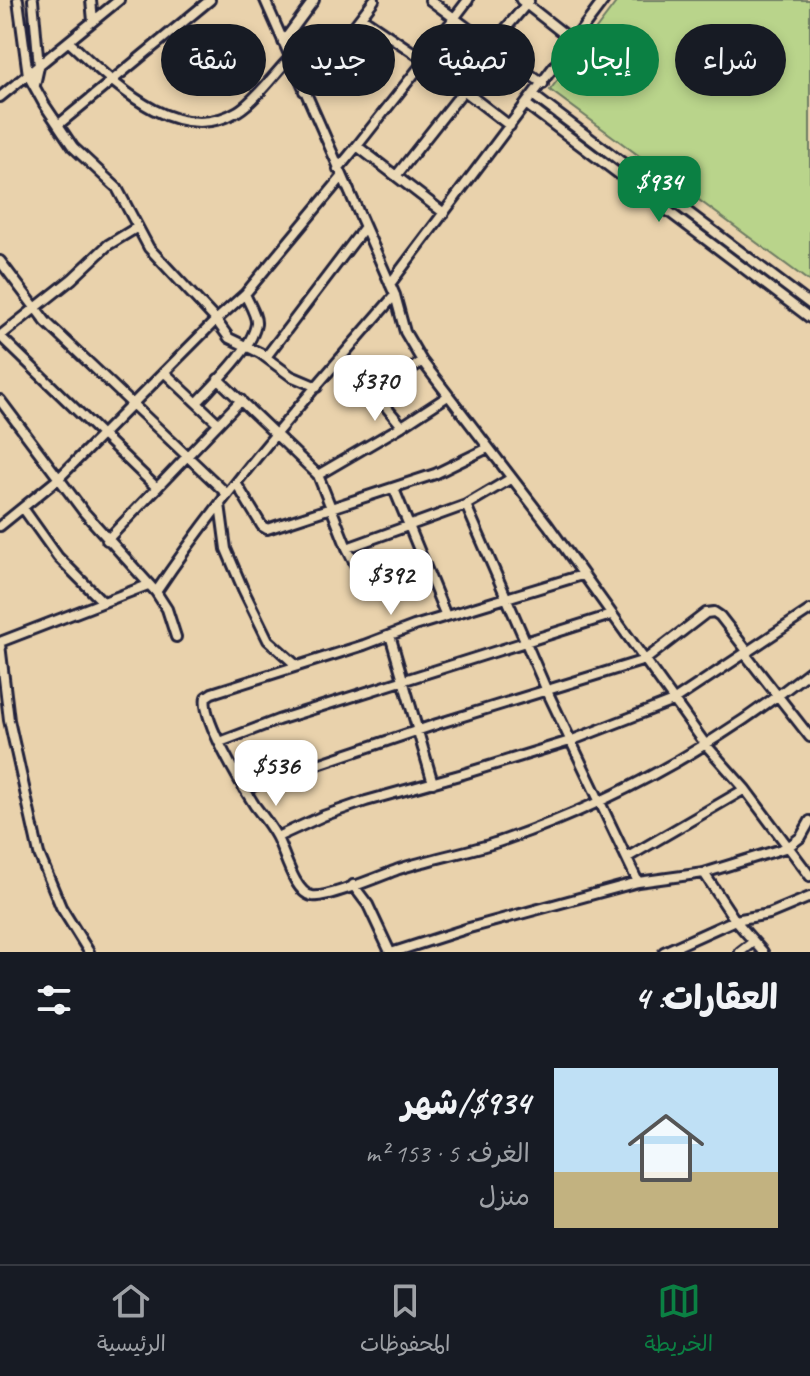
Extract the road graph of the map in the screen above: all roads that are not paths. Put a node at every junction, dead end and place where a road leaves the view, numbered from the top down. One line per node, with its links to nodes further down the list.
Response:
1 (18, 0): 29 (street)
2 (33, 0): 27 (street)
3 (91, 0): 15 (street)
4 (119, 0): 15 (street)
5 (210, 0): 32 (street)
6 (265, 0): 23 (street)
7 (314, 0): 16 (street)
8 (374, 0): 13 (street)
9 (430, 0): 14 (street)
10 (468, 0): 14 (street)
11 (604, 0): 22 (street)
12 (525, 1): 20 (street); 21 (street)
13 (361, 17): 17 (street); 25 (street)
14 (454, 18): 18 (street); 19 (street)
15 (93, 21): 24 (street)
16 (296, 24)
17 (356, 24)
18 (450, 24)
19 (462, 24)
20 (508, 24)
21 (553, 24)
22 (586, 24)
23 (282, 40)
24 (69, 42): 27 (street); 32 (street)
25 (411, 50)
26 (282, 66): 32 (street)
27 (39, 67): 29 (street); 34 (street)
28 (551, 73): 33 (street)
29 (28, 75): 34 (street); 40 (street)
30 (411, 76): 44 (street)
31 (535, 78): 33 (street)
32 (111, 81): 42 (street)
33 (543, 84): 35 (street)
34 (35, 85): 42 (street)
35 (535, 95)
36 (306, 96): 45 (street)
37 (459, 96): 46 (street)
38 (472, 96): 43 (street)
39 (534, 96): 41 (street); 54 (street)
40 (0, 97)
41 (527, 105): 43 (street); 56 (street)
42 (58, 125): 48 (street)
43 (510, 126): 47 (street)
44 (357, 146): 45 (street); 46 (street)
45 (340, 173): 49 (street); 52 (street)
46 (396, 176): 47 (street)
47 (444, 213): 51 (street)
48 (136, 228): 55 (street); 57 (street)
49 (364, 228): 51 (street); 59 (street)
50 (0, 261): 55 (street)
51 (390, 284): 53 (street)
52 (245, 294): 57 (street); 58 (street)
53 (395, 295): 60 (street); 61 (street)
54 (810, 304)
55 (35, 308): 70 (street); 74 (street)
56 (810, 318)
57 (216, 320): 58 (street); 62 (street)
58 (246, 347): 59 (street); 63 (street)
59 (266, 357): 64 (street)
60 (422, 361): 65 (street); 66 (street)
61 (338, 362): 64 (street); 65 (street)
62 (164, 372): 69 (street); 70 (street)
63 (218, 379): 68 (street); 69 (street)
64 (317, 387): 73 (street)
65 (376, 395): 72 (street)
66 (448, 396): 72 (street); 75 (street)
67 (0, 400): 78 (street)
68 (241, 400): 71 (street); 73 (street)
69 (197, 403): 71 (street)
70 (132, 404): 74 (street); 76 (street)
71 (218, 423): 76 (street)
72 (402, 426): 77 (street)
73 (276, 433): 77 (street); 80 (street)
74 (103, 435): 78 (street); 81 (street)
75 (488, 448): 79 (street); 82 (street)
76 (187, 456): 81 (street); 83 (street)
77 (318, 475): 87 (street)
78 (58, 479): 86 (street); 90 (street)
79 (510, 479): 85 (street); 92 (street)
80 (236, 483): 83 (street); 87 (street)
81 (157, 488): 90 (street)
82 (394, 489): 87 (street); 88 (street)
83 (227, 494): 84 (street)
84 (220, 504): 95 (street); 107 (street)
85 (466, 505): 88 (street); 96 (street)
86 (23, 508): 89 (street); 97 (street)
87 (331, 508): 91 (street)
88 (411, 525): 91 (street); 93 (street)
89 (0, 526)
90 (107, 540): 94 (street)
91 (347, 548): 93 (street)
92 (582, 575): 96 (street); 99 (street)
93 (429, 576): 100 (street)
94 (148, 585): 95 (street); 97 (street)
95 (156, 592): 102 (street)
96 (508, 599): 100 (street); 103 (street)
97 (102, 601): 104 (street)
98 (810, 610): 105 (street)
99 (611, 615): 103 (street); 106 (street)
100 (446, 616): 101 (street)
101 (390, 635): 107 (street); 109 (street)
102 (176, 637)
103 (525, 640): 109 (street); 110 (street)
104 (0, 643): 133 (street)
105 (746, 653): 106 (street); 111 (street); 112 (street)
106 (645, 660): 110 (street); 112 (street)
107 (297, 666): 116 (street)
108 (810, 671): 111 (street)
109 (402, 680): 113 (street); 116 (street)
110 (547, 691): 113 (street); 115 (street)
111 (778, 696): 114 (street); 117 (street)
112 (673, 701): 115 (street); 117 (street)
113 (417, 731): 118 (street); 119 (street)
114 (810, 737)
115 (570, 741): 118 (street); 121 (street)
116 (220, 742): 119 (street)
117 (706, 745): 120 (street); 121 (street)
118 (433, 783): 123 (street)
119 (244, 789): 123 (street)
120 (745, 789): 124 (street); 125 (street)
121 (598, 801): 125 (street); 129 (street)
122 (810, 821): 124 (street)
123 (277, 837): 129 (street)
124 (788, 847): 126 (street); 127 (street)
125 (628, 857): 128 (street)
126 (704, 873): 128 (street); 131 (street)
127 (810, 876)
128 (638, 882): 134 (street)
129 (353, 885): 134 (street)
130 (810, 897): 131 (street)
131 (735, 920): 132 (street); 135 (street)
132 (753, 942): 136 (street); 137 (street)
133 (89, 952)
134 (392, 952)
135 (664, 952)
136 (740, 952)
137 (763, 952)

